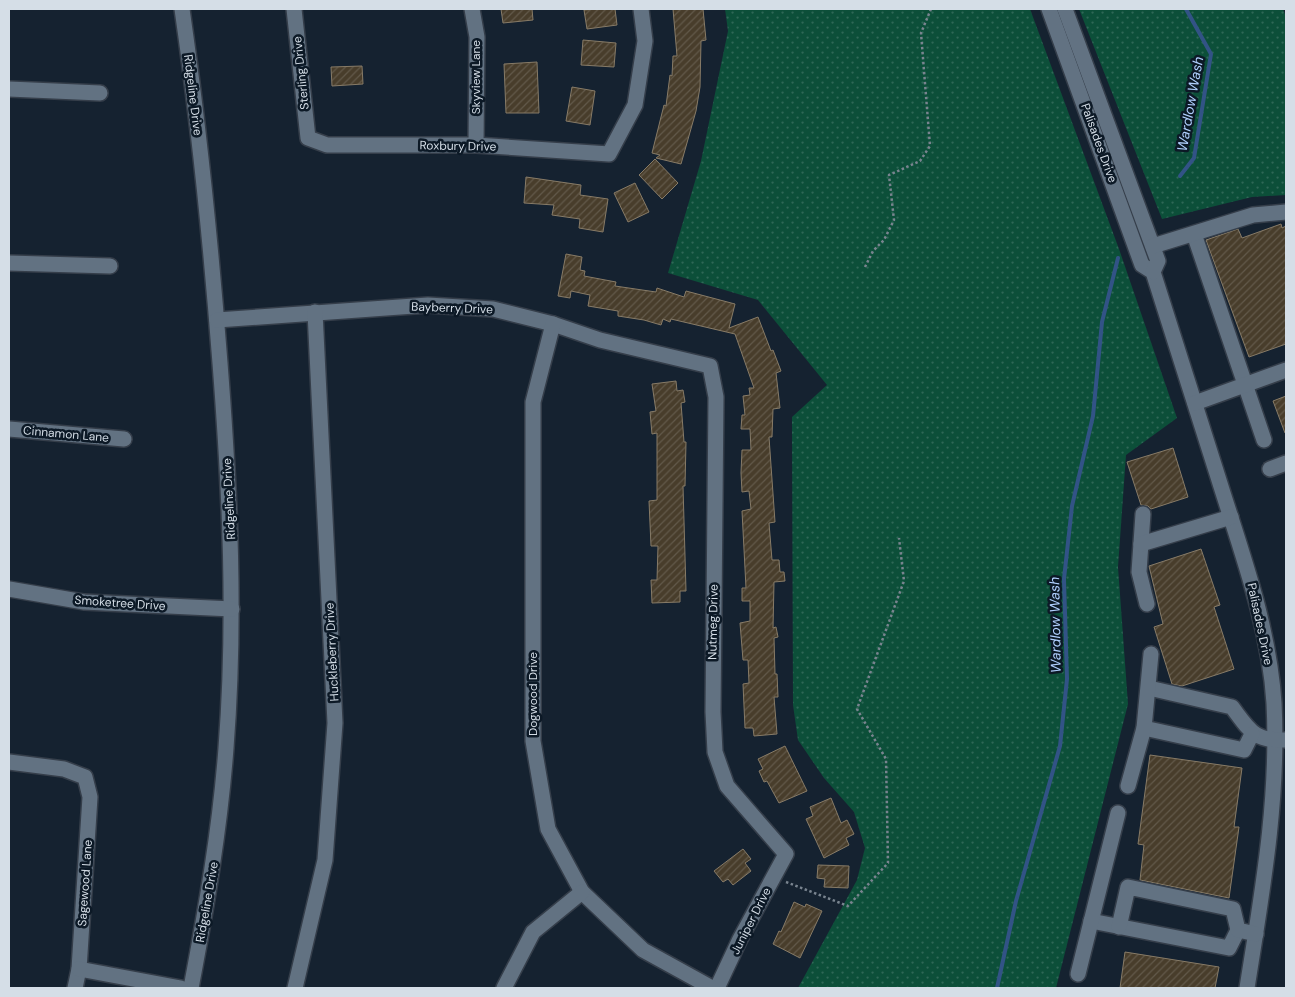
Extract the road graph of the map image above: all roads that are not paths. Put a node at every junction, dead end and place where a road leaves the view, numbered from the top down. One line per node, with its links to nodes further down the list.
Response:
1 (182, 9): 18 (street, Ridgeline Drive)
2 (294, 9): 9 (street, Sterling Drive)
3 (472, 9): 10 (street, Skyview Lane)
4 (641, 9): 10 (street, Roxbury Drive)
5 (1049, 9): 16 (street, Palisades Drive)
6 (1065, 9): 13 (street, Palisades Drive)
7 (9, 89): 8 (street)
8 (100, 93)
9 (308, 138): 10 (street, Roxbury Drive)
10 (476, 145)
11 (1286, 212): 12 (street)
12 (1194, 234): 13 (street); 22 (street)
13 (1153, 246): 16 (street, Palisades Drive)
14 (9, 263): 15 (street)
15 (110, 266)
16 (1153, 272): 23 (street, Palisades Drive)
17 (315, 312): 18 (street, Bayberry Drive); 19 (street, Bayberry Drive); 54 (street, Huckleberry Drive)
18 (217, 320): 34 (street, Ridgeline Drive)
19 (553, 324): 20 (street, Bayberry Drive); 44 (street, Dogwood Drive)
20 (710, 366): 43 (street, Nutmeg Drive)
21 (1286, 370): 22 (street)
22 (1246, 384): 23 (street); 26 (street)
23 (1194, 403): 30 (street, Palisades Drive)
24 (9, 429): 25 (street, Cinnamon Lane)
25 (124, 439)
26 (1264, 440)
27 (1286, 463): 28 (street)
28 (1270, 469)
29 (1143, 514): 31 (street)
30 (1231, 517): 31 (street); 39 (street, Palisades Drive)
31 (1141, 544): 33 (street)
32 (9, 588): 34 (street, Smoketree Drive)
33 (1146, 604)
34 (232, 609): 53 (street, Ridgeline Drive)
35 (1151, 654): 36 (street)
36 (1149, 688): 37 (street); 38 (street)
37 (1144, 728): 38 (street); 41 (street)
38 (1252, 734): 39 (street)
39 (1281, 740): 48 (street, Palisades Drive)
40 (9, 762): 49 (street, Sagewood Lane)
41 (1128, 786)
42 (1118, 813): 45 (street)
43 (786, 854): 57 (street, Juniper Drive)
44 (582, 892): 55 (street); 56 (street, Dogwood Drive)
45 (1091, 921): 46 (street); 50 (street)
46 (1119, 927): 47 (street); 47 (street)
47 (1238, 930): 48 (street)
48 (1256, 934): 58 (street, Palisades Drive)
49 (79, 969): 51 (street, Sagewood Lane); 52 (street)
50 (1078, 974)
51 (75, 988)
52 (181, 988)
53 (191, 988)
54 (295, 988)
55 (504, 988)
56 (712, 988)
57 (717, 988)
58 (1247, 988)

